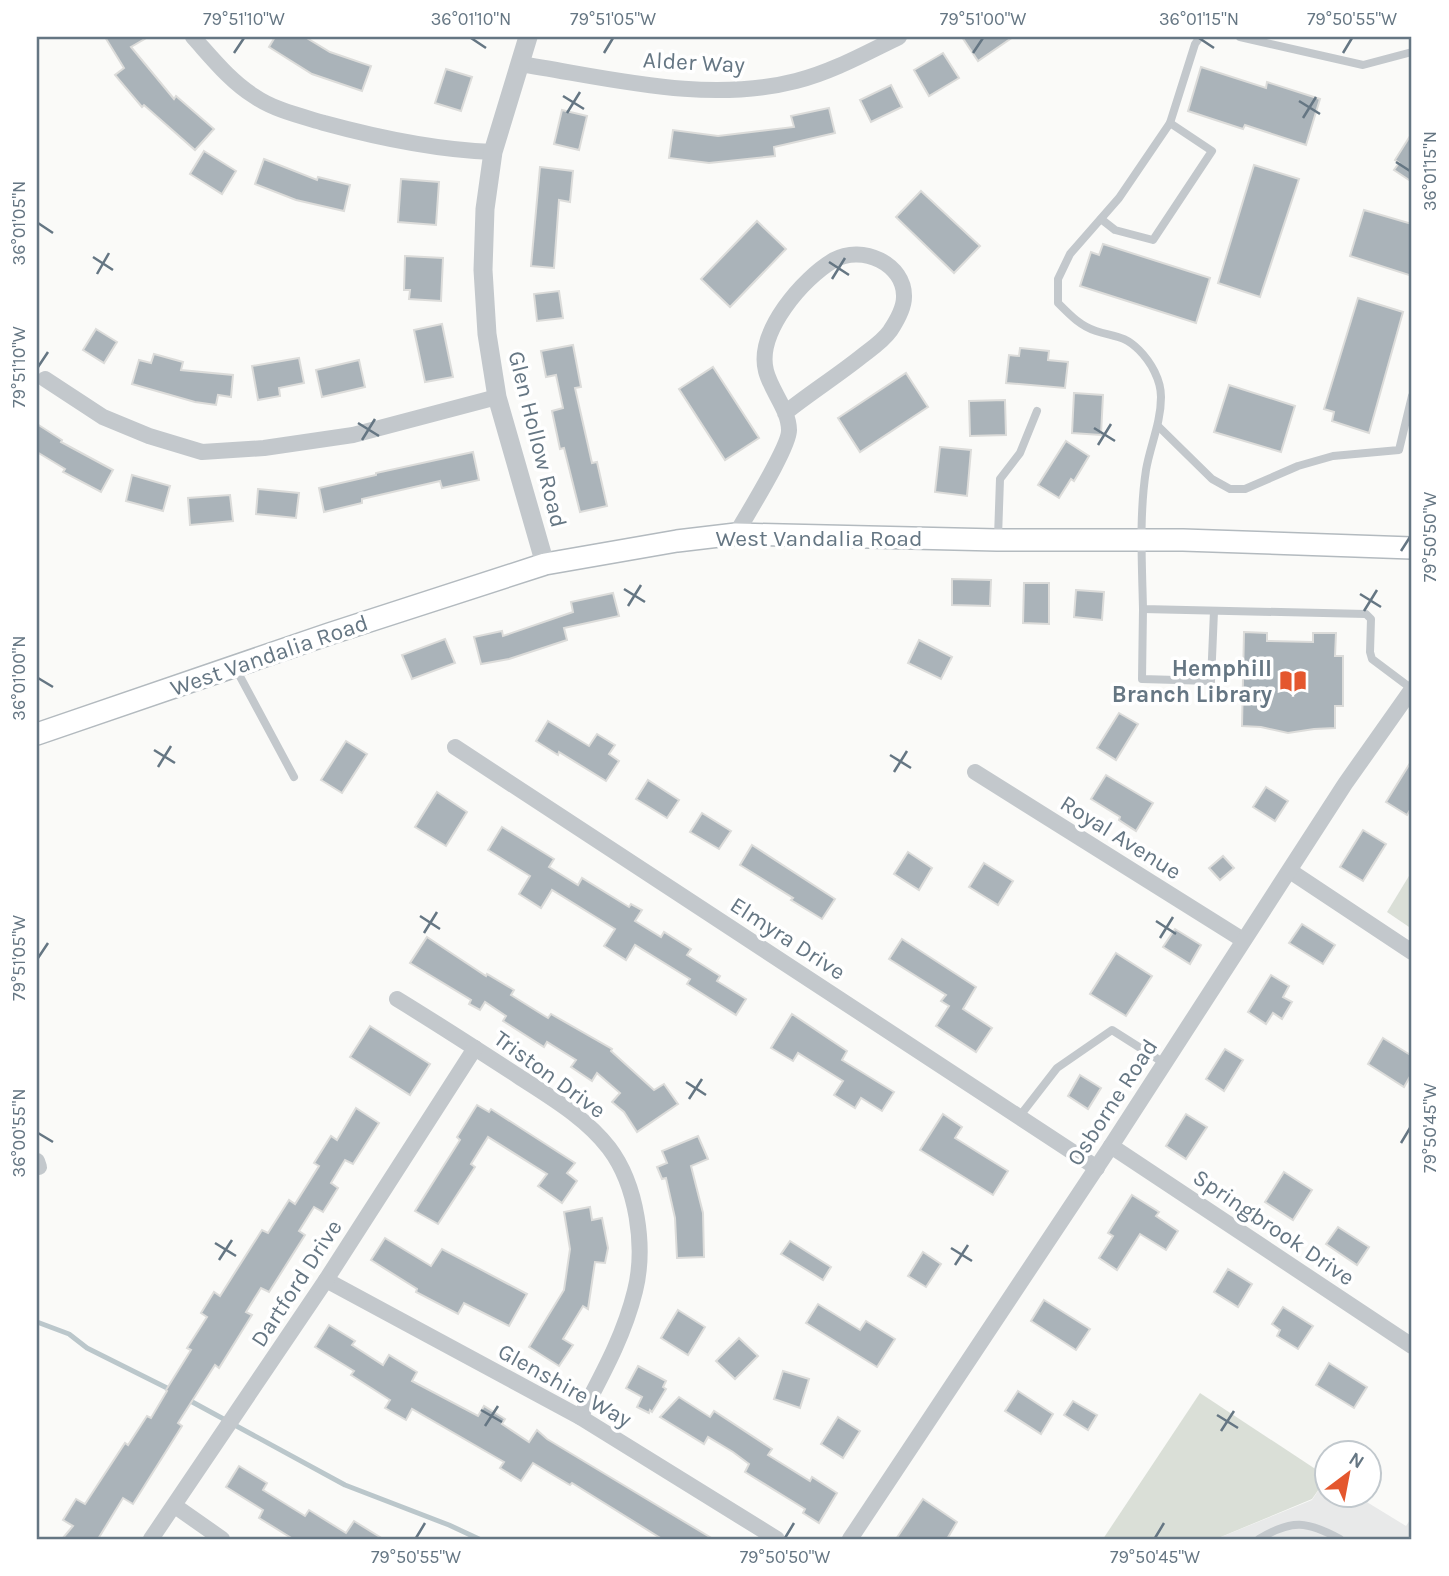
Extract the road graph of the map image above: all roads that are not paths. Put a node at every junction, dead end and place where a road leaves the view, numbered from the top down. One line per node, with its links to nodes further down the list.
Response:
1 (192, 37): 9 (street)
2 (528, 37): 7 (street, Glen Hollow Road)
3 (899, 37): 7 (street, Alder Way)
4 (1200, 37): 8 (lane)
5 (1240, 37): 6 (lane)
6 (1412, 52)
7 (520, 64): 9 (street, Glen Hollow Road)
8 (1170, 123): 10 (lane); 10 (lane)
9 (493, 152): 13 (street, Glen Hollow Road)
10 (1101, 219): 16 (lane)
11 (45, 379): 13 (street)
12 (1412, 396): 16 (lane)
13 (497, 397): 21 (street, Glen Hollow Road)
14 (1037, 411): 18 (lane)
15 (785, 413): 15 (street); 17 (street)
16 (1158, 426): 19 (lane)
17 (736, 534): 18 (main road, West Vandalia Road); 21 (main road, West Vandalia Road)
18 (998, 540): 19 (main road, West Vandalia Road)
19 (1141, 540): 20 (main road, West Vandalia Road); 22 (lane)
20 (1412, 548)
21 (545, 564): 24 (main road, West Vandalia Road)
22 (1143, 609): 23 (lane); 23 (lane)
23 (1214, 611): 25 (lane)
24 (234, 666): 26 (main road, West Vandalia Road); 29 (lane)
25 (1412, 689): 30 (street, Osborne Road)
26 (41, 732)
27 (454, 747): 36 (street, Elmyra Drive)
28 (975, 772): 31 (street, Royal Avenue)
29 (294, 777)
30 (1290, 871): 31 (street, Osborne Road); 32 (street)
31 (1242, 940): 35 (street, Osborne Road)
32 (1412, 953)
33 (397, 999): 34 (street, Triston Drive)
34 (475, 1048): 39 (street, Dartford Drive); 41 (street, Triston Drive)
35 (1164, 1063): 36 (lane); 37 (street, Osborne Road)
36 (1019, 1117): 38 (street, Elmyra Drive)
37 (1111, 1146): 38 (street, Osborne Road); 40 (street, Springbrook Drive)
38 (1097, 1168): 46 (street, Osborne Road)
39 (326, 1280): 41 (street, Glenshire Way); 42 (street, Dartford Drive)
40 (1412, 1346)
41 (580, 1417): 45 (street, Glenshire Way)
42 (175, 1506): 43 (street, Dartford Drive); 44 (street)
43 (151, 1539)
44 (222, 1539)
45 (777, 1539)
46 (850, 1539)
47 (1259, 1539): 48 (lane)
48 (1340, 1539)

